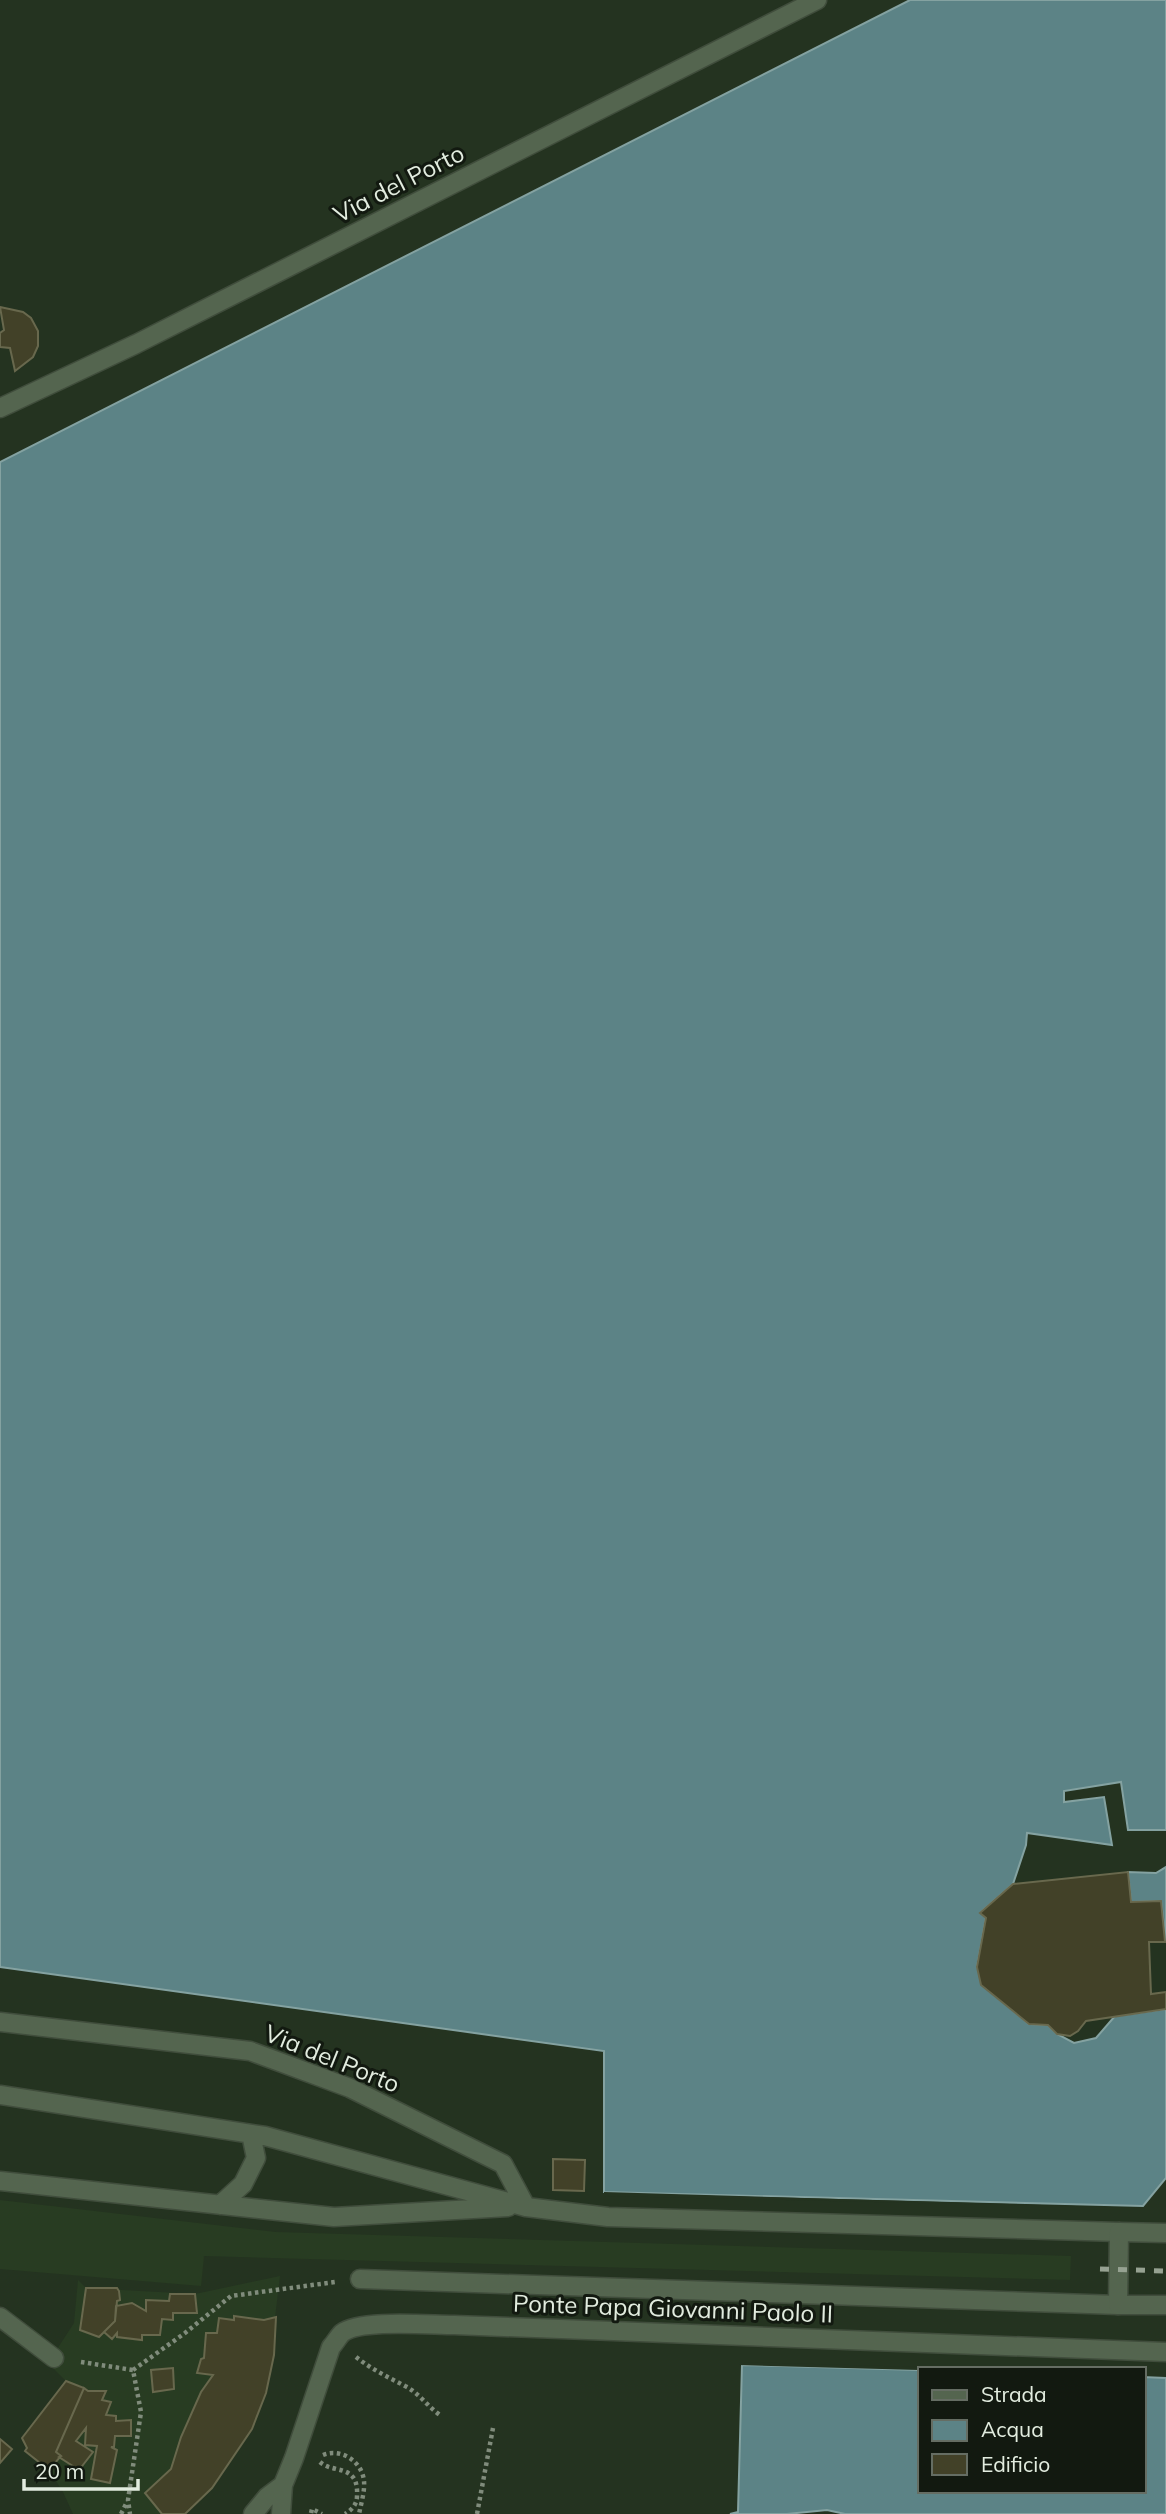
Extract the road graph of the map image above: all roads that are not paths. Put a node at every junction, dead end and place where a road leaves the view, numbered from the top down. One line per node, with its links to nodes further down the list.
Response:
1 (817, 0): 2 (street, Via del Porto)
2 (0, 408)
3 (0, 2022): 8 (street, Via del Porto)
4 (0, 2095): 5 (street)
5 (251, 2134): 7 (street); 8 (street)
6 (0, 2181): 7 (street)
7 (219, 2205): 8 (street)
8 (526, 2207): 9 (street)
9 (1119, 2232): 10 (street); 12 (street)
10 (1166, 2233)
11 (360, 2279): 12 (street)
12 (1118, 2305): 13 (street)
13 (1166, 2305)
14 (0, 2317): 16 (street)
15 (1166, 2352): 17 (street, Ponte Papa Giovanni Paolo II)
16 (54, 2358)
17 (283, 2485): 18 (street, Ponte Papa Giovanni Paolo II); 19 (street, Ponte Papa Giovanni Paolo II)
18 (253, 2514)
19 (281, 2514)

